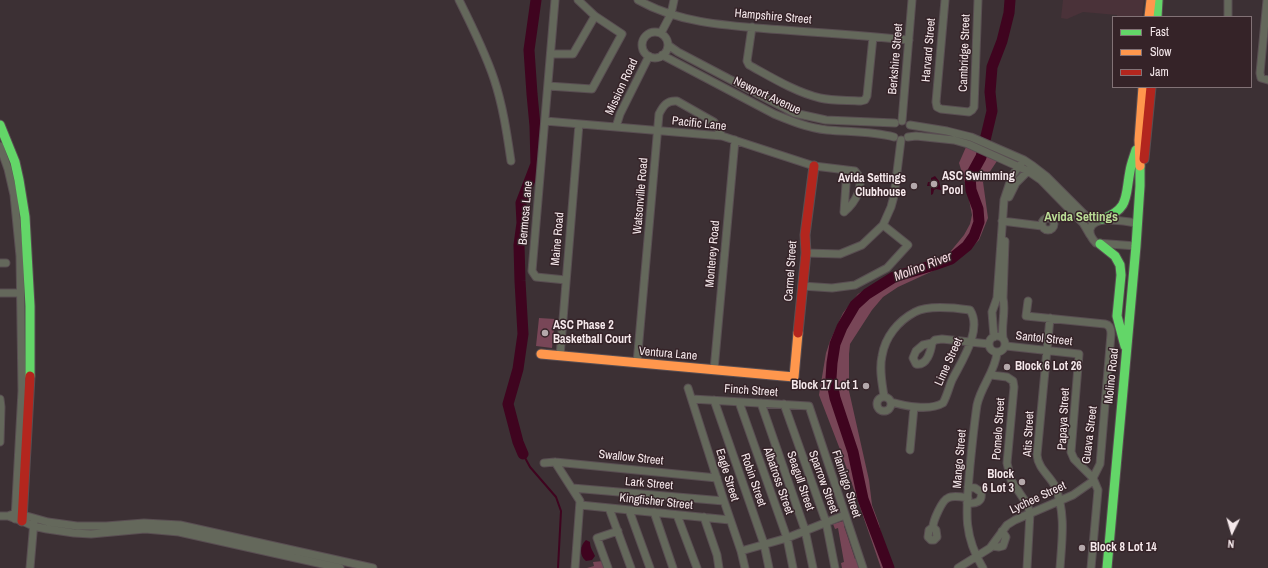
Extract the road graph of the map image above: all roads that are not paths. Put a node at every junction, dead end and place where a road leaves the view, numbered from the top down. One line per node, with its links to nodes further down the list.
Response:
1 (459, 0): 46 (street)
2 (555, 0): 25 (street)
3 (578, 0): 14 (street)
4 (638, 0): 13 (street, Hampshire Street)
5 (674, 0): 13 (street)
6 (912, 0): 22 (street, Berkshire Street)
7 (945, 0): 32 (street, Harvard Street)
8 (978, 0): 32 (street, Cambridge Street)
9 (1151, 0): 15 (street)
10 (1158, 0): 16 (street)
11 (1228, 0): 17 (street)
12 (1267, 0): 18 (street)
13 (671, 14): 19 (street, Hampshire Street); 20 (street)
14 (595, 16): 25 (street); 29 (street)
15 (1149, 16)
16 (1157, 16)
17 (1228, 16)
18 (1267, 18): 23 (street)
19 (752, 27): 21 (street, Hampshire Street); 21 (street)
20 (660, 33): 24 (street); 26 (street)
21 (873, 37): 22 (street, Hampshire Street)
22 (909, 40): 34 (street, Berkshire Street)
23 (1265, 44): 28 (street)
24 (668, 45): 27 (street); 34 (street, Newport Avenue)
25 (551, 54): 29 (street)
26 (649, 56): 27 (street); 38 (street, Mission Road)
27 (662, 56): 41 (street, Newport Avenue)
28 (1268, 80)
29 (548, 86): 33 (street)
30 (1143, 88): 44 (street, Molino Road)
31 (1151, 88): 52 (street, Molino Road)
32 (974, 106)
33 (545, 121): 35 (street, Pacific Lane); 63 (street, Bermosa Lane)
34 (899, 122): 37 (street); 41 (street)
35 (579, 124): 38 (street, Pacific Lane); 63 (street, Maine Road)
36 (0, 125): 49 (street)
37 (910, 125): 41 (street); 43 (street, Newport Avenue)
38 (616, 127): 39 (street, Pacific Lane)
39 (658, 131): 40 (street, Pacific Lane); 40 (street, Watsonville Road); 80 (street, Watsonville Road)
40 (722, 136): 42 (street, Pacific Lane)
41 (901, 138): 43 (street, Newport Avenue); 56 (street)
42 (735, 140): 48 (street, Pacific Lane); 81 (street, Monterey Road)
43 (969, 140): 47 (street, Newport Avenue)
44 (1139, 140): 52 (street, Molino Road); 54 (street)
45 (0, 146): 49 (street)
46 (511, 161)
47 (1022, 163): 50 (street, Newport Avenue); 53 (street)
48 (814, 166): 51 (street, Pacific Lane); 61 (street, Carmel Street)
49 (12, 168): 66 (street); 114 (street)
50 (1031, 168): 53 (street); 54 (street, Newport Avenue); 58 (street, Newport Avenue)
51 (847, 170): 51 (street)
52 (1140, 186): 55 (street, Molino Road)
53 (1004, 221): 57 (street); 62 (street)
54 (1099, 221): 55 (street); 58 (street)
55 (1138, 223): 60 (street, Molino Road)
56 (883, 224): 61 (street); 64 (street)
57 (1042, 226)
58 (1090, 235): 59 (street, Newport Avenue)
59 (1100, 244): 60 (street); 78 (street)
60 (1136, 246): 78 (street, Molino Road)
61 (806, 253): 64 (street, Carmel Street)
62 (1001, 269): 69 (street); 70 (street)
63 (566, 280): 79 (street, Maine Road)
64 (802, 286): 83 (street, Carmel Street)
65 (0, 292): 66 (street)
66 (20, 294): 114 (street)
67 (1028, 301): 68 (street)
68 (1050, 318): 74 (street, Atis Street); 100 (street, Guava Street)
69 (1003, 338): 70 (street); 73 (street)
70 (991, 340): 71 (street); 75 (street)
71 (971, 342): 72 (street); 85 (street, Lime Street); 94 (street, Lime Street)
72 (932, 343)
73 (1006, 346): 74 (street, Santol Street); 75 (street)
74 (1047, 350): 77 (street, Santol Street); 105 (street, Atis Street)
75 (997, 353): 82 (street, Mango Street)
76 (541, 354): 79 (street, Ventura Lane)
77 (1079, 354): 100 (street, Papaya Street)
78 (1127, 354): 147 (street, Molino Road)
79 (560, 356): 80 (street, Ventura Lane)
80 (637, 363): 81 (street, Ventura Lane)
81 (714, 370): 83 (street, Ventura Lane)
82 (991, 375): 101 (street, Mango Street); 110 (street, Pomelo Street)
83 (794, 377)
84 (688, 388): 86 (street, Eagle Street)
85 (884, 396): 90 (street, Lime Street); 90 (street, Lime Street)
86 (692, 398): 88 (street, Finch Street); 99 (street, Eagle Street)
87 (0, 399): 95 (street)
88 (714, 400): 89 (street, Finch Street); 123 (street, Robin Street)
89 (739, 402): 91 (street, Finch Street); 122 (street, Albatross Street)
90 (891, 402): 94 (street, Lime Street)
91 (761, 403): 92 (street, Finch Street); 120 (street, Seagull Street)
92 (784, 404): 93 (street, Finch Street); 118 (street, Sparrow Street)
93 (809, 406): 113 (street, Flamingo Street)
94 (914, 407): 96 (street)
95 (0, 442)
96 (910, 450)
97 (555, 462): 98 (street, Swallow Street); 99 (street, Swallow Street); 102 (street)
98 (544, 463)
99 (717, 478): 104 (street, Eagle Street)
100 (1093, 479): 105 (street, Lychee Street); 146 (street, Guava Street)
101 (968, 487): 103 (street, Mango Street); 103 (street)
102 (572, 488): 104 (street, Lark Street); 106 (street)
103 (967, 500): 119 (street); 125 (street, Mango Street)
104 (724, 501): 116 (street, Eagle Street)
105 (1060, 501): 110 (street, Lychee Street); 145 (street, Atis Street)
106 (580, 505): 107 (street, Kingfisher Street); 129 (street)
107 (609, 508): 108 (street, Kingfisher Street); 121 (street)
108 (629, 510): 109 (street, Kingfisher Street); 132 (street)
109 (654, 512): 111 (street, Kingfisher Street); 133 (street)
110 (1030, 513): 125 (street, Lychee Street); 144 (street, Pomelo Street)
111 (677, 515): 115 (street, Kingfisher Street); 134 (street)
112 (0, 516): 114 (street)
113 (845, 516): 118 (street); 141 (street, Flamingo Street)
114 (19, 517): 117 (street)
115 (704, 518): 116 (street, Kingfisher Street); 135 (street)
116 (730, 520): 124 (street, Eagle Street)
117 (34, 522): 126 (street); 127 (street); 128 (street)
118 (826, 522): 120 (street); 140 (street, Sparrow Street)
119 (933, 527)
120 (805, 530): 122 (street); 139 (street, Seagull Street)
121 (618, 531): 130 (street); 131 (street)
122 (787, 538): 123 (street); 138 (street, Albatross Street)
123 (764, 544): 124 (street); 137 (street, Robin Street)
124 (741, 551): 136 (street, Eagle Street)
125 (978, 557): 142 (street, Lychee Street); 143 (street, Mango Street)
126 (30, 568)
127 (340, 568)
128 (373, 568)
129 (575, 568)
130 (608, 568)
131 (631, 568)
132 (650, 568)
133 (674, 568)
134 (697, 568)
135 (719, 568)
136 (745, 568)
137 (769, 568)
138 (793, 568)
139 (813, 568)
140 (835, 568)
141 (863, 568)
142 (958, 568)
143 (983, 568)
144 (1027, 568)
145 (1060, 568)
146 (1091, 568)
147 (1107, 568)

